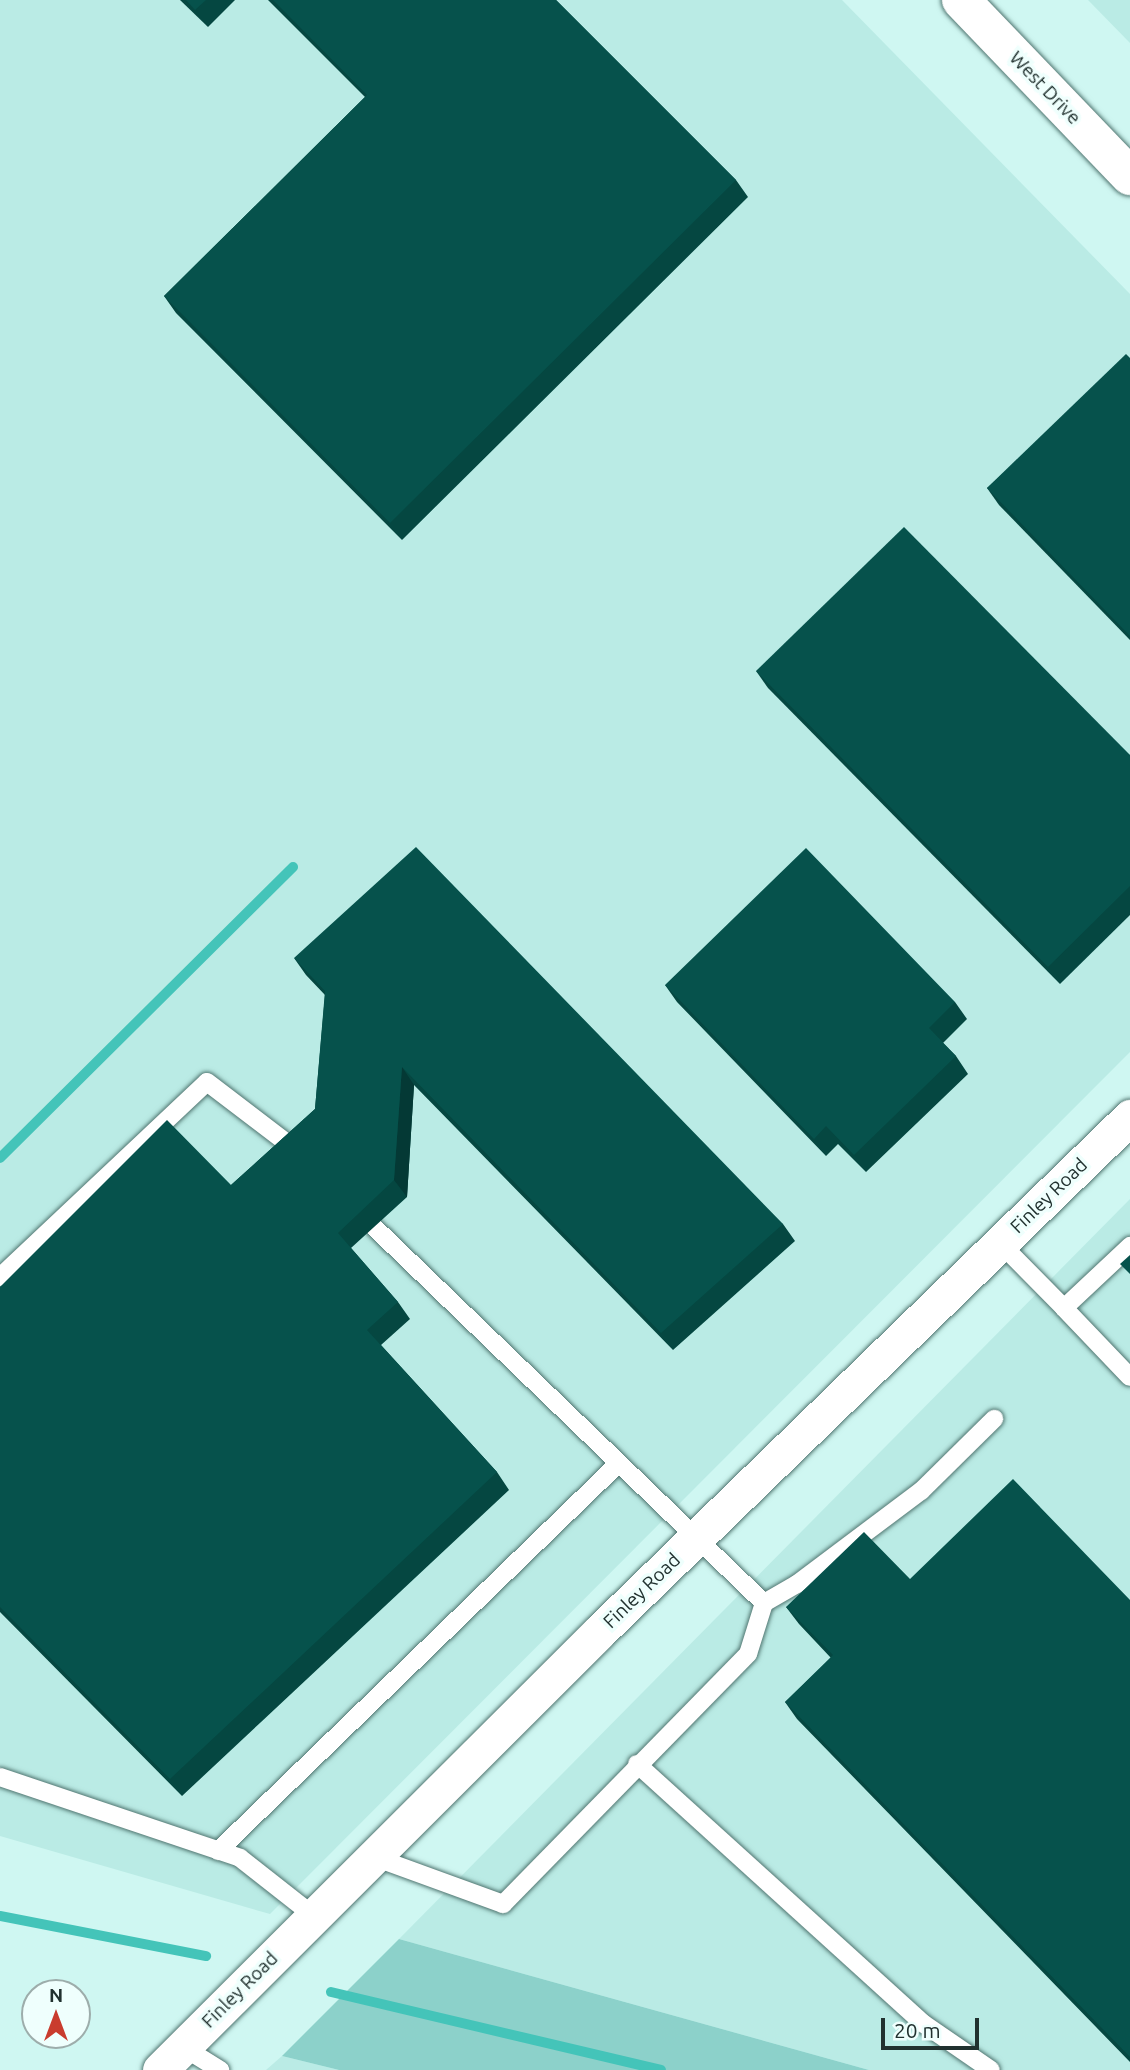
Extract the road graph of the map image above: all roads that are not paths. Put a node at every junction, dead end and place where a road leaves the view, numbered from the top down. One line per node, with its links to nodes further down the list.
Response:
1 (961, 0): 2 (street, West Drive)
2 (1130, 176)
3 (1130, 1117): 6 (street, Finley Road)
4 (299, 1152): 8 (lane)
5 (374, 1227): 12 (lane)
6 (1000, 1243): 9 (lane); 13 (street, Finley Road)
7 (1130, 1246): 9 (lane)
8 (0, 1277)
9 (1064, 1308): 10 (lane)
10 (1130, 1377)
11 (994, 1419): 14 (lane)
12 (619, 1463): 13 (lane); 17 (lane)
13 (696, 1538): 14 (lane); 18 (street, Finley Road)
14 (764, 1603): 15 (lane)
15 (637, 1764): 18 (lane); 22 (lane)
16 (0, 1777): 17 (lane)
17 (218, 1851): 19 (lane)
18 (374, 1857): 19 (street, Finley Road)
19 (314, 1916): 20 (street, Finley Road)
20 (171, 2058): 21 (lane)
21 (220, 2070)
22 (991, 2070)

